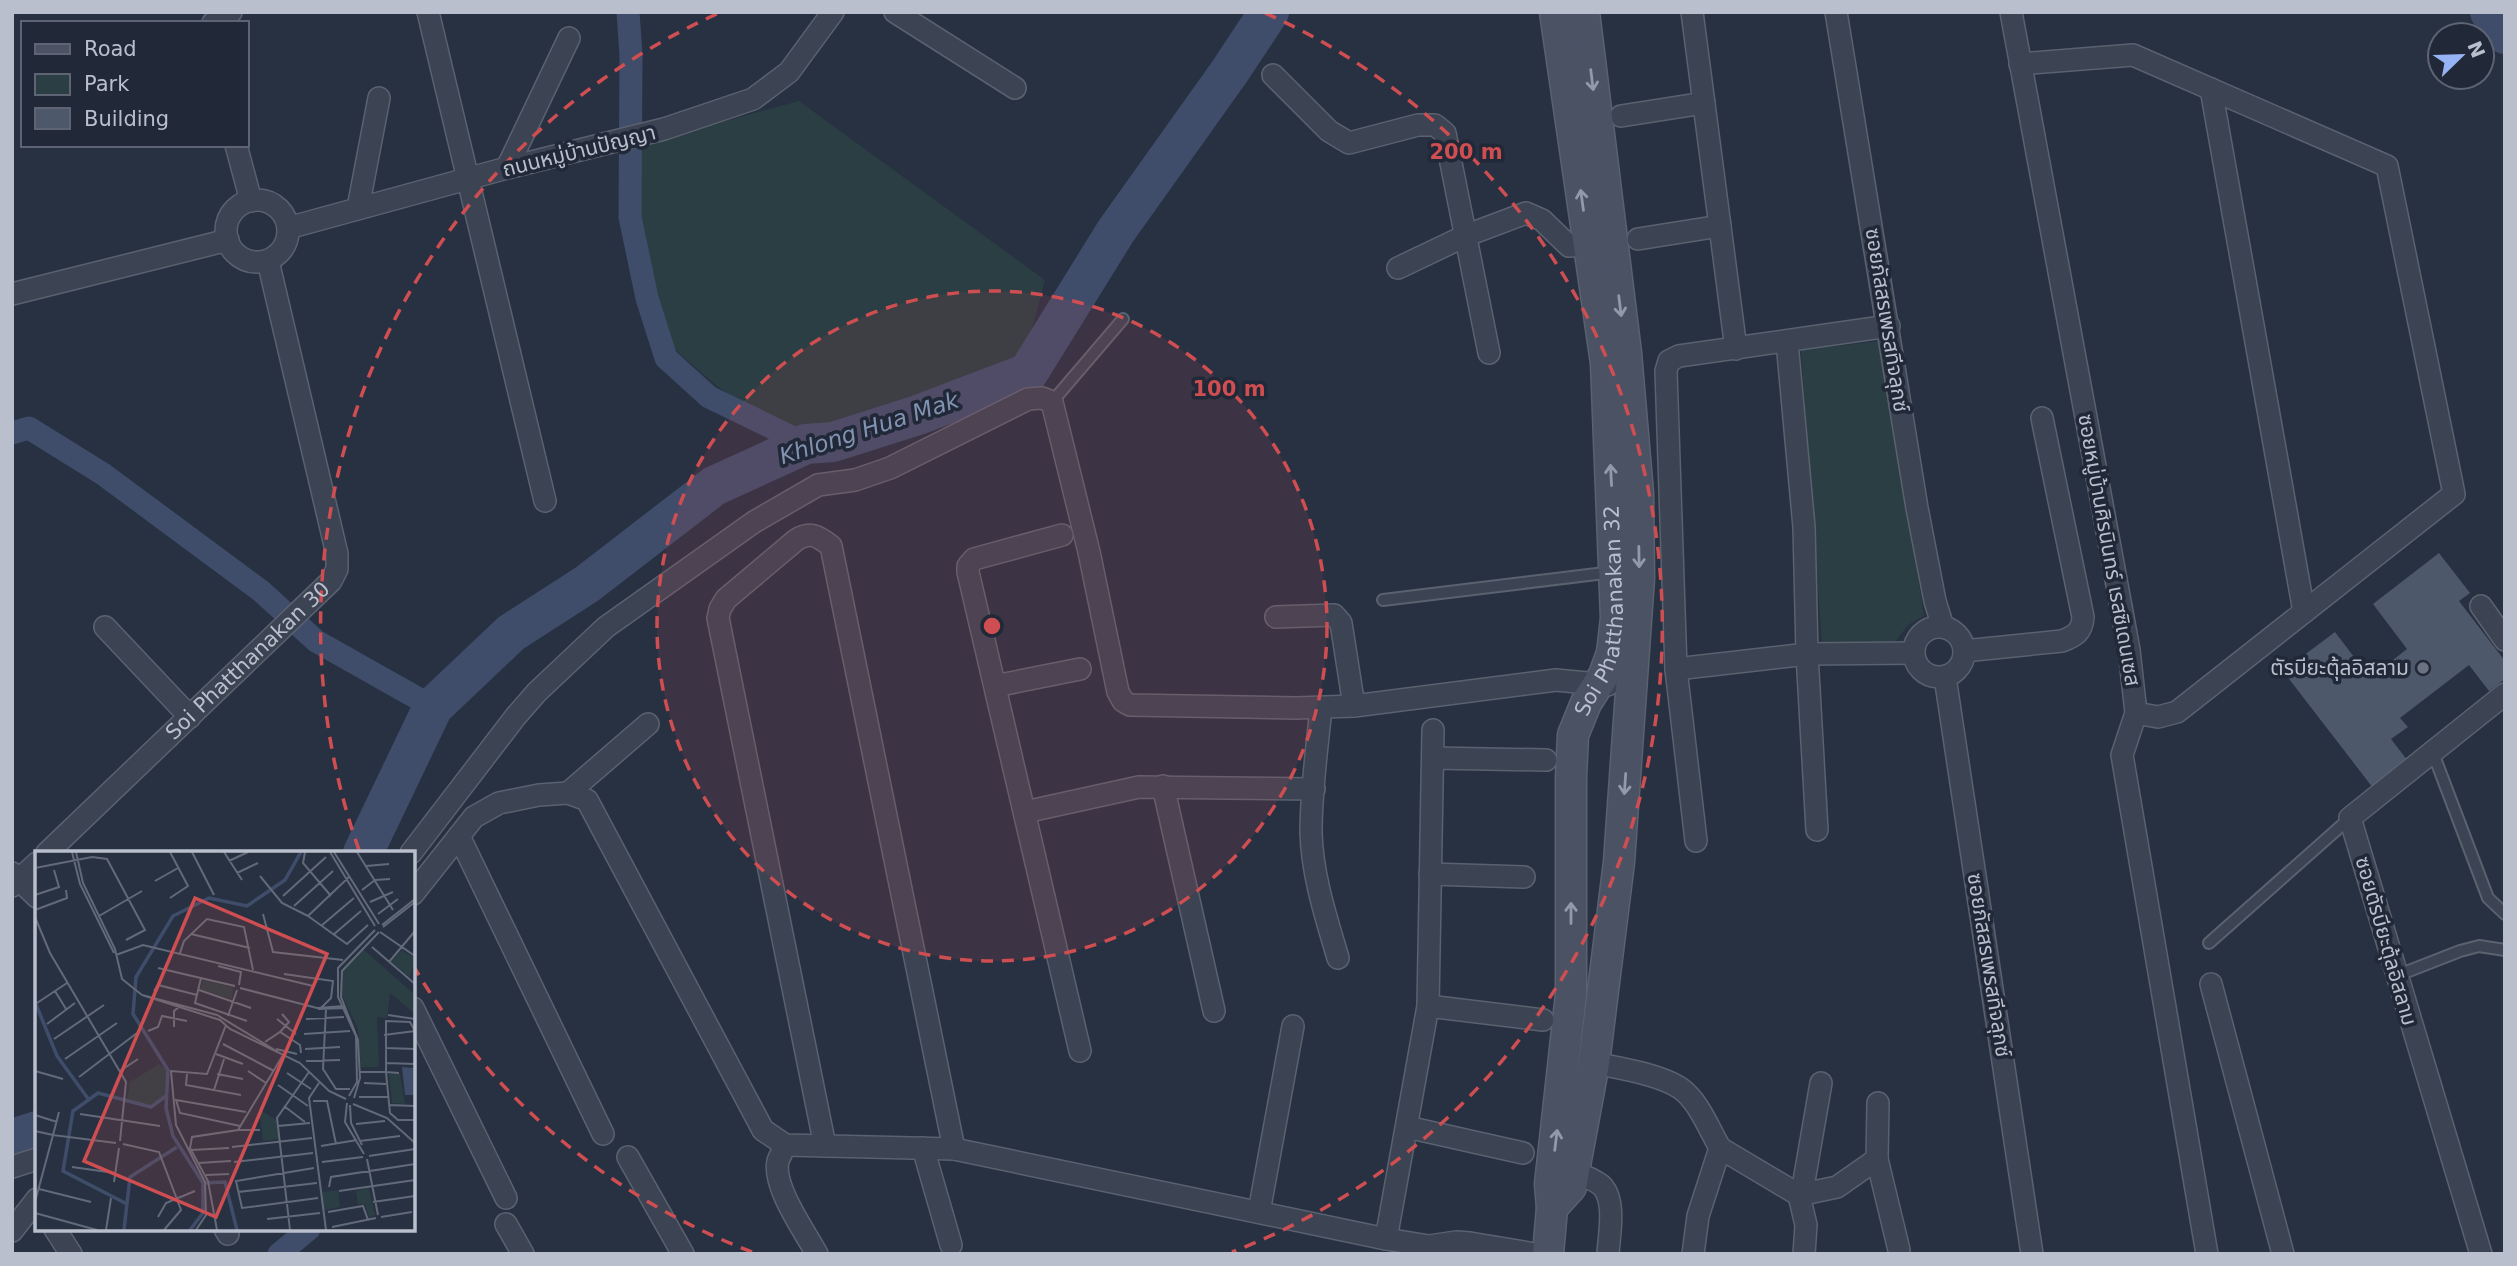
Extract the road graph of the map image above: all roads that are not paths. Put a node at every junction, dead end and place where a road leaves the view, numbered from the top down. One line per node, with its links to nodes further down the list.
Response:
1 (428, 12): 19 (street)
2 (833, 12): 18 (street, ถนนหมู่บ้านปัญญา)
3 (895, 12): 12 (street)
4 (1555, 12): 27 (street, Soi Phatthanakan 32, one-way to 4)
5 (1584, 12): 56 (street, Soi Phatthanakan 32, one-way to 56)
6 (1692, 12): 15 (street)
7 (1836, 12): 32 (street, ซอยภัสสรเพรสทีจลุกซ์)
8 (2011, 12): 10 (street, ซอยหมู่บ้านศิรนินทร์ เรสซิเดนเซส)
9 (569, 38): 18 (street)
10 (2020, 64): 13 (street); 60 (street, ซอยหมู่บ้านศิรนินทร์ เรสซิเดนเซส)
11 (1273, 75): 24 (street)
12 (1015, 88)
13 (2211, 89): 43 (street); 43 (street)
14 (379, 98): 21 (street)
15 (1704, 103): 16 (street); 22 (street)
16 (1621, 116)
17 (237, 147): 20 (street)
18 (507, 168): 19 (street, ถนนหมู่บ้านปัญญา)
19 (468, 179): 21 (street, ถนนหมู่บ้านปัญญา); 38 (street)
20 (251, 201): 23 (street); 26 (street)
21 (358, 208): 23 (street, ถนนหมู่บ้านปัญญา)
22 (1720, 226): 25 (street); 34 (street)
23 (288, 228): 28 (street)
24 (1465, 236): 27 (street); 29 (street); 35 (street)
25 (1638, 239)
26 (228, 240): 28 (street); 30 (street)
27 (1589, 245): 40 (street, Soi Phatthanakan 32, one-way to 27)
28 (268, 261): 61 (street, Soi Phatthanakan 30)
29 (1398, 268)
30 (12, 295)
31 (1123, 318): 36 (lane)
32 (1889, 326): 33 (street); 46 (street, ซอยภัสสรเพรสทีจลุกซ์)
33 (1787, 342): 34 (street); 50 (street)
34 (1736, 349): 52 (street)
35 (1489, 354)
36 (1052, 402): 59 (street); 76 (street)
37 (2042, 418): 48 (street)
38 (545, 501)
39 (1062, 535): 54 (street)
40 (1616, 571): 41 (lane); 55 (street, Soi Phatthanakan 32)
41 (1384, 600)
42 (2482, 606): 47 (street)
43 (2304, 612): 60 (street)
44 (1276, 617): 58 (street)
45 (105, 627): 61 (street)
46 (1943, 627): 48 (street, ซอยภัสสรเพรสทีจลุกซ์); 49 (street)
47 (2505, 640)
48 (1964, 651): 53 (street)
49 (1913, 653): 50 (street); 53 (street)
50 (1807, 654): 52 (street); 72 (street)
51 (1080, 669): 54 (street)
52 (1676, 669): 74 (street)
53 (1945, 677): 132 (street, ซอยภัสสรเพรสทีจลุกซ์)
54 (995, 685): 70 (street)
55 (1598, 685): 56 (street); 58 (street); 114 (street, Soi Phatthanakan 32, one-way to 55)
56 (1632, 687): 95 (street, Soi Phatthanakan 32, one-way to 95)
57 (2505, 694): 64 (street)
58 (1354, 706): 59 (street)
59 (1321, 708): 68 (street)
60 (2136, 713): 133 (street, ซอยหมู่บ้านศิรนินทร์ เรสซิเดนเซส)
61 (190, 717): 75 (street, Soi Phatthanakan 30)
62 (648, 724): 69 (street)
63 (1433, 730): 65 (street)
64 (2432, 753): 71 (street); 83 (lane)
65 (1433, 758): 66 (street); 78 (street)
66 (1546, 760)
67 (1163, 786): 68 (street); 70 (street); 90 (street)
68 (1314, 789): 86 (street)
69 (568, 793): 73 (street); 100 (street)
70 (1025, 812): 94 (street)
71 (2350, 818): 84 (lane); 87 (street, ซอยตัรบียะตุ้ลอิสลาม)
72 (1817, 830)
73 (459, 836): 81 (street); 99 (street)
74 (1696, 841)
75 (49, 851)
76 (413, 851)
77 (35, 864): 80 (street)
78 (1430, 874): 79 (street); 89 (street)
79 (1524, 877)
80 (15, 879): 82 (street)
81 (415, 891)
82 (35, 895)
83 (2505, 914)
84 (2209, 943)
85 (2505, 950): 87 (lane)
86 (1338, 958)
87 (2396, 976): 135 (street, ซอยตัรบียะตุ้ลอิสลาม)
88 (2211, 984): 134 (street)
89 (1428, 1006): 92 (street); 98 (street)
90 (1214, 1010)
91 (415, 1012): 112 (street)
92 (1543, 1020)
93 (1293, 1026): 115 (street)
94 (1080, 1051)
95 (1594, 1063): 103 (street); 110 (street, Soi Phatthanakan 32)
96 (1821, 1083): 111 (street)
97 (1878, 1103): 107 (street)
98 (1407, 1127): 105 (street); 119 (street)
99 (603, 1134)
100 (785, 1145): 101 (street); 126 (street)
101 (825, 1146): 102 (street); 104 (street)
102 (922, 1148): 104 (street); 120 (street)
103 (1720, 1148): 111 (street); 130 (street)
104 (954, 1149): 115 (street)
105 (1523, 1153)
106 (628, 1157): 125 (street)
107 (1877, 1159): 111 (street); 122 (street)
108 (35, 1160): 109 (street)
109 (12, 1167)
110 (1574, 1171): 114 (street, Soi Phatthanakan 32); 129 (street)
111 (1799, 1195): 131 (street)
112 (506, 1198)
113 (35, 1201): 117 (street)
114 (1552, 1208): 128 (street, Soi Phatthanakan 32)
115 (1259, 1212): 119 (street)
116 (506, 1224): 124 (street)
117 (12, 1231)
118 (56, 1231): 123 (street)
119 (1387, 1239): 121 (street)
120 (951, 1245)
121 (1433, 1250): 127 (street)
122 (1899, 1250)
123 (71, 1254)
124 (523, 1254)
125 (683, 1254)
126 (817, 1254)
127 (1535, 1254)
128 (1548, 1254)
129 (1608, 1254)
130 (1693, 1254)
131 (1804, 1254)
132 (2032, 1254)
133 (2207, 1254)
134 (2283, 1254)
135 (2480, 1254)

